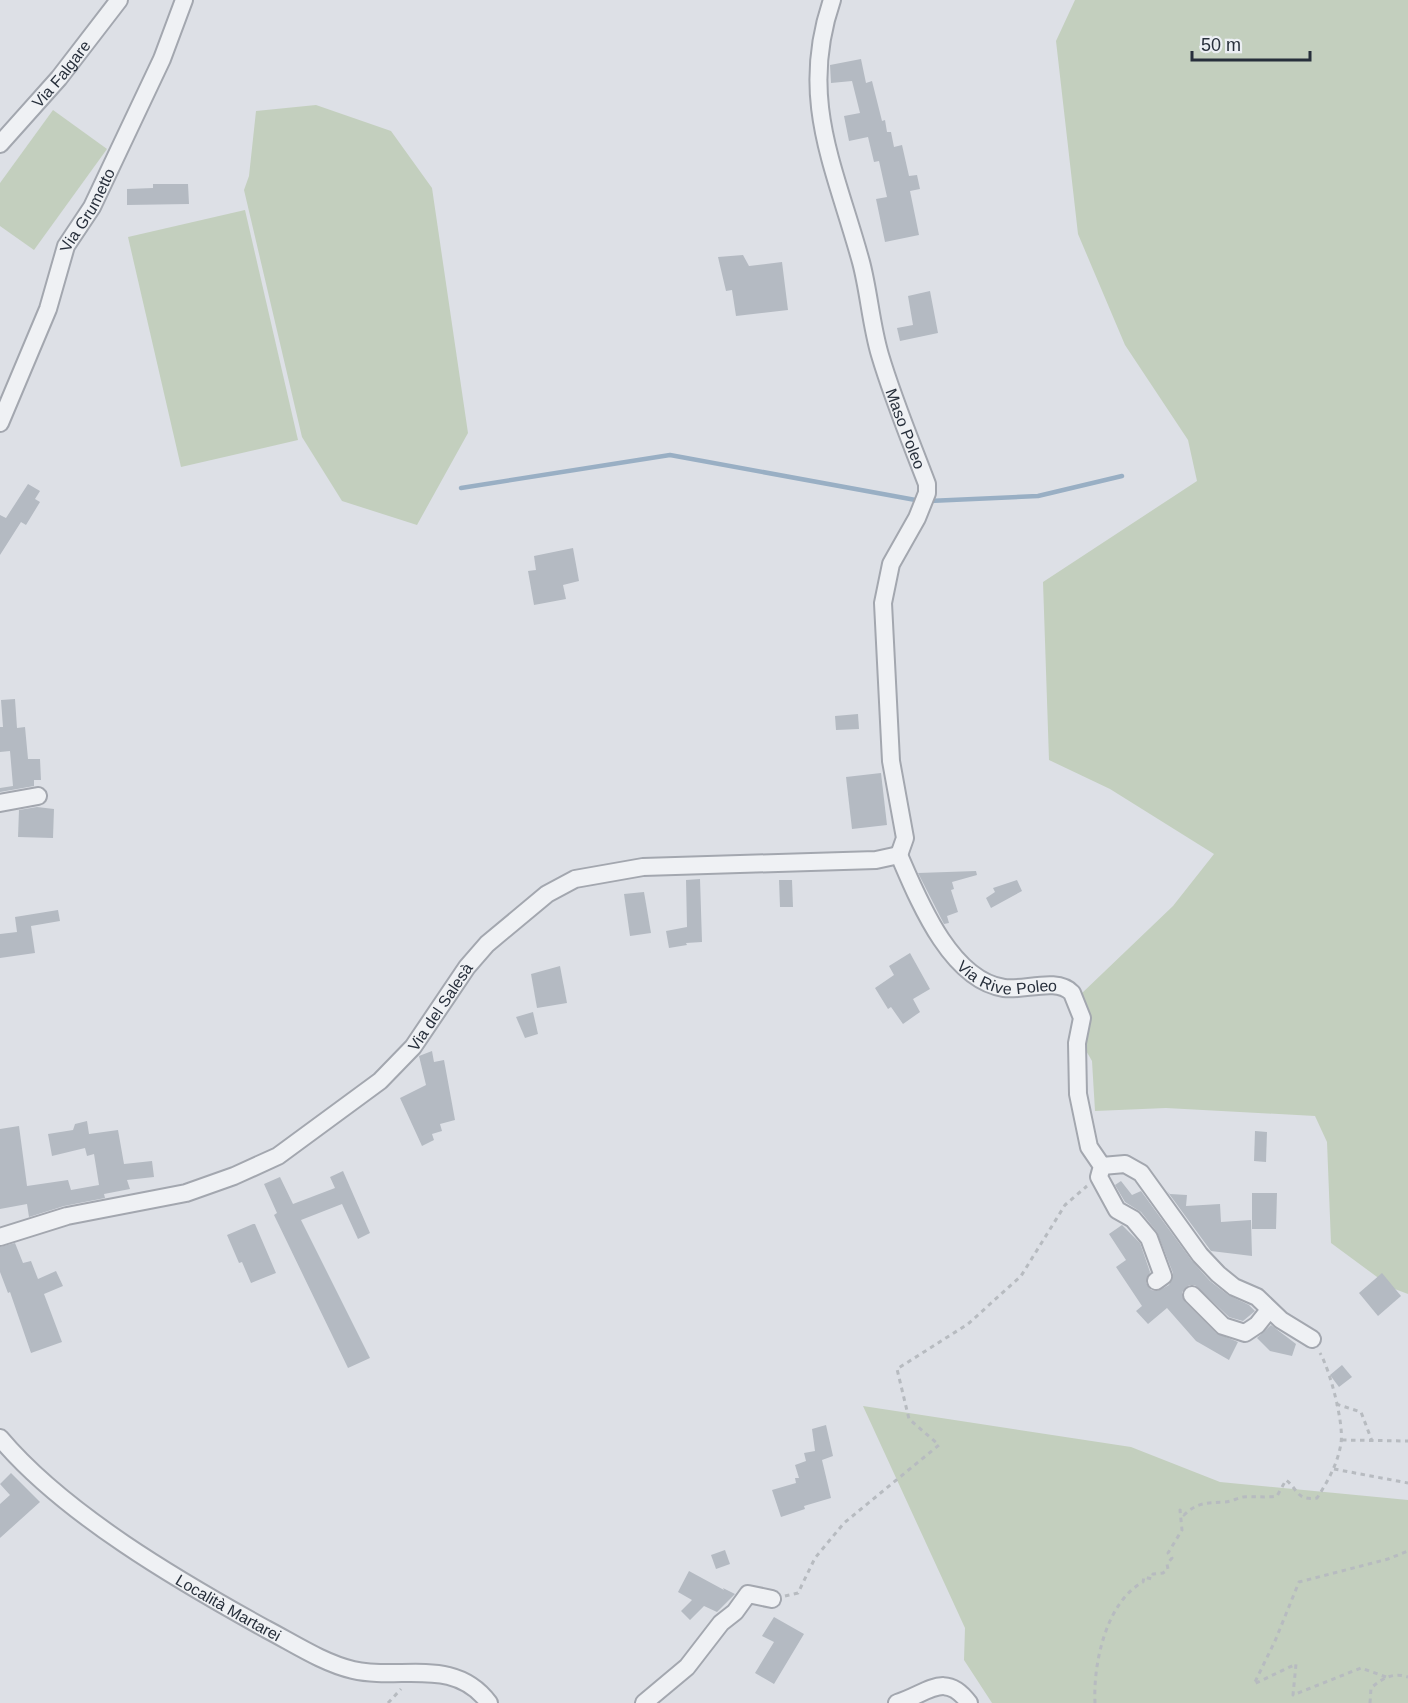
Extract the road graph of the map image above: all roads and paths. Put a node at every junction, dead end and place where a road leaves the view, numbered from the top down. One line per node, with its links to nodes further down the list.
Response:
1 (119, 0): 4 (street, Via Falgare)
2 (184, 0): 5 (street, Via Grumetto)
3 (832, 0): 8 (street, Maso Poleo)
4 (0, 144)
5 (0, 423)
6 (38, 796): 7 (street)
7 (0, 803)
8 (899, 855): 9 (street, Via Rive Poleo); 10 (street, Via del Salesà)
9 (1101, 1172): 11 (street, Via Rive Poleo); 13 (street); 23 (path)
10 (0, 1237)
11 (1156, 1281)
12 (1192, 1295): 13 (street)
13 (1269, 1310): 14 (street)
14 (1312, 1339): 15 (path)
15 (1336, 1404): 17 (path); 18 (path)
16 (0, 1438): 26 (street, Località Martarei)
17 (1342, 1440): 18 (path); 20 (path)
18 (1372, 1441): 19 (path)
19 (1408, 1441)
20 (1334, 1469): 21 (path); 30 (path)
21 (1408, 1482)
22 (1408, 1551): 24 (path)
23 (772, 1599): 27 (street)
24 (1386, 1677): 25 (path); 31 (path)
25 (1408, 1677)
26 (489, 1703)
27 (644, 1703)
28 (897, 1703): 29 (street)
29 (969, 1703)
30 (1095, 1703)
31 (1370, 1703)

